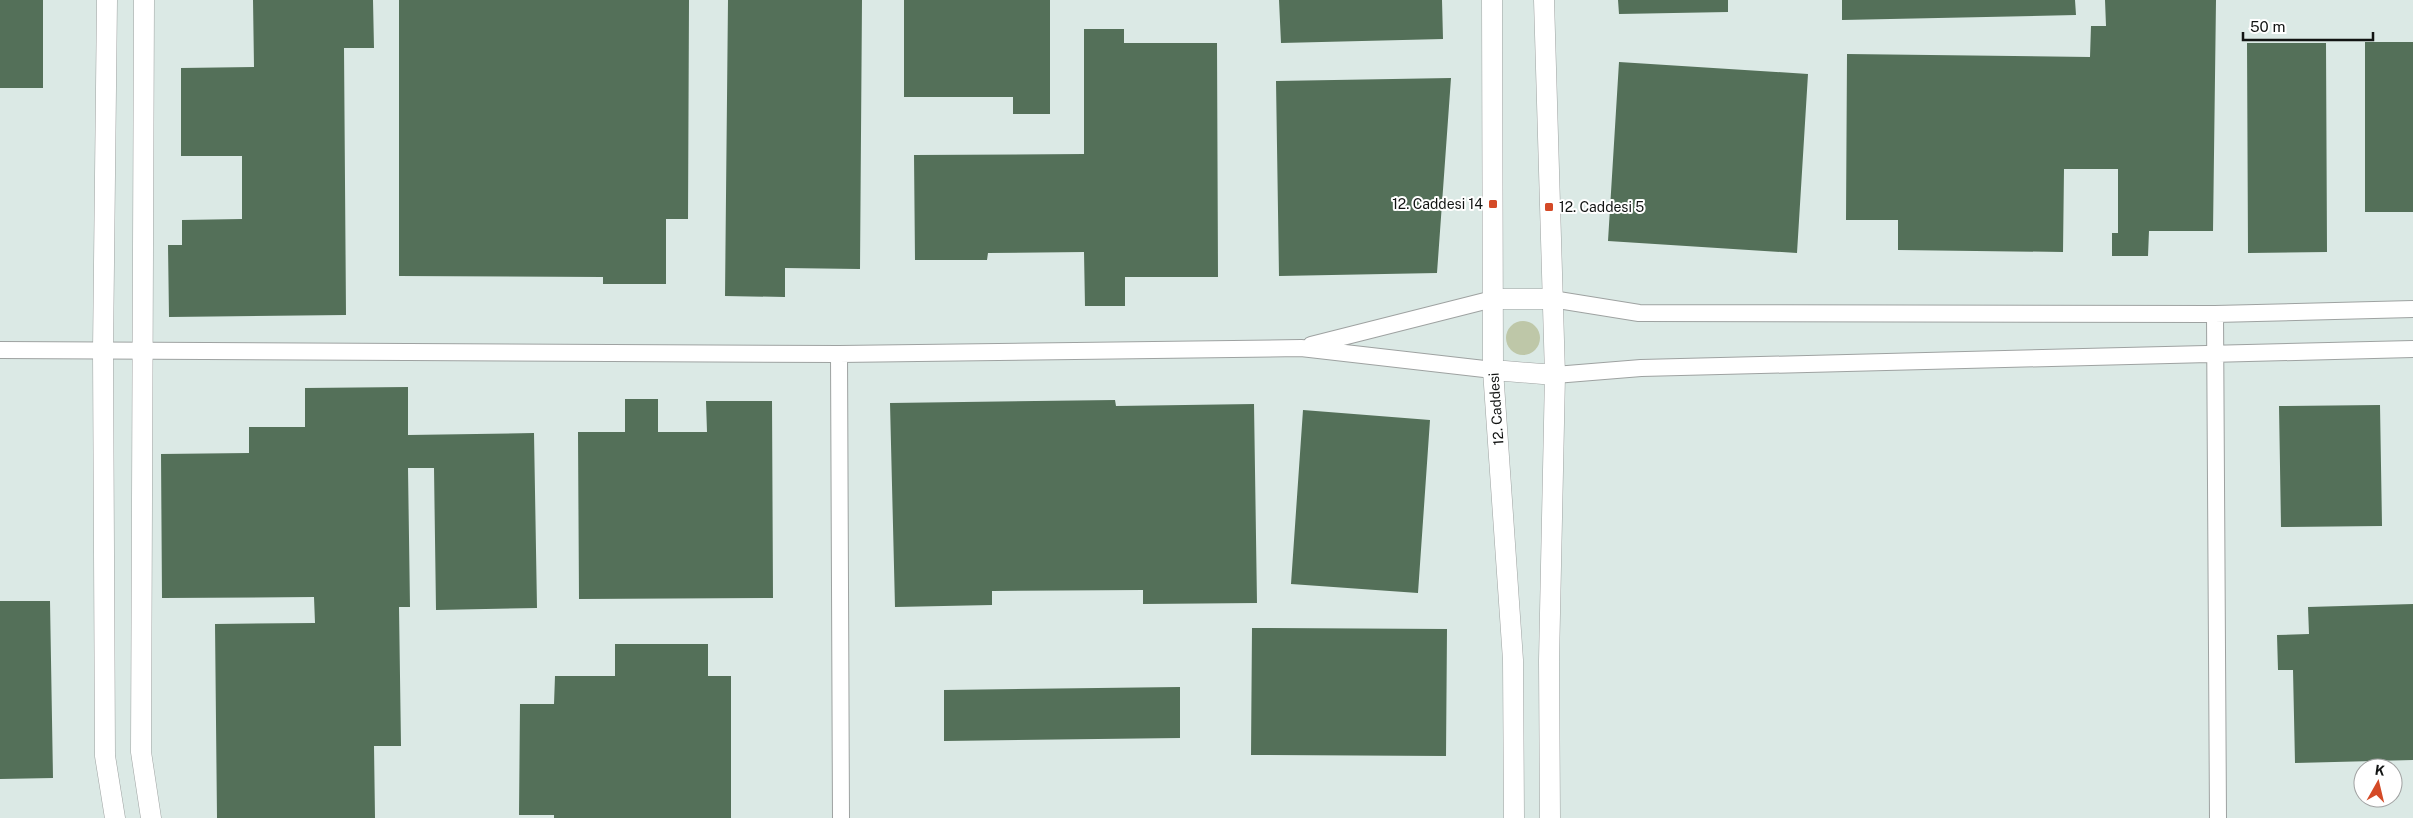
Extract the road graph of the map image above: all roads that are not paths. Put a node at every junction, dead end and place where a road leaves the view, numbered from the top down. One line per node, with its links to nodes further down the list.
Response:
1 (108, 0): 12 (street)
2 (144, 0): 13 (street)
3 (1492, 0): 5 (street, 12. Caddesi)
4 (1544, 0): 6 (street)
5 (1493, 299): 6 (street); 9 (street); 16 (street, 12. Caddesi)
6 (1552, 299): 8 (street); 17 (street)
7 (2413, 309): 8 (street)
8 (2215, 314): 14 (street)
9 (1301, 348): 15 (street); 16 (street)
10 (2413, 349): 14 (street)
11 (0, 350): 12 (street)
12 (103, 351): 13 (street); 18 (street)
13 (142, 352): 15 (street); 19 (street)
14 (2215, 353): 17 (street); 23 (street)
15 (839, 354): 20 (street)
16 (1493, 370): 17 (street); 21 (street, 12. Caddesi)
17 (1554, 376): 22 (street)
18 (115, 818)
19 (151, 818)
20 (841, 818)
21 (1514, 818)
22 (1550, 818)
23 (2218, 818)

